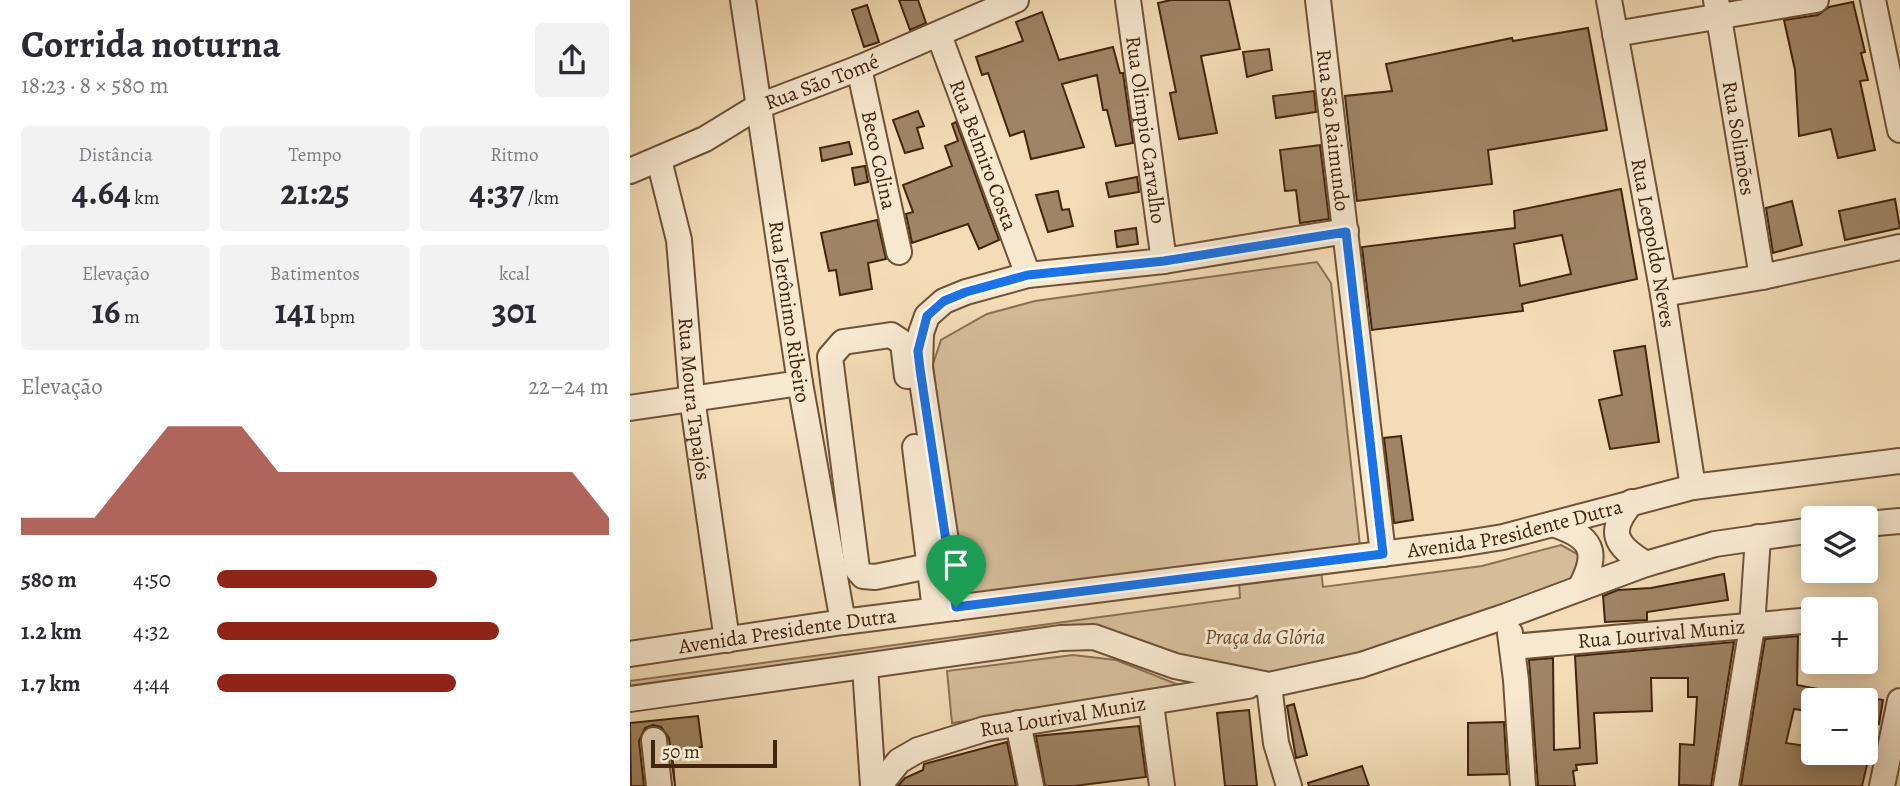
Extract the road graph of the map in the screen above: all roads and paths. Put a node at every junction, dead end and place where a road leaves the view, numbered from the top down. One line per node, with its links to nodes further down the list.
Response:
1 (743, 0): 12 (street, Rua Jerônimo Ribeiro)
2 (1016, 0): 10 (street, Rua São Tomé)
3 (1128, 0): 19 (street, Rua Olimpio Carvalho)
4 (1318, 0): 16 (street, Rua São Raimundo)
5 (1609, 0): 9 (street, Rua Leopoldo Neves)
6 (1816, 0): 8 (street)
7 (1873, 0): 13 (street)
8 (1718, 9): 9 (street); 21 (street, Rua Solimões)
9 (1615, 34): 22 (street, Rua Leopoldo Neves)
10 (939, 35): 11 (street, Rua São Tomé); 20 (street, Rua Belmiro Costa)
11 (859, 68): 12 (street, Rua São Tomé); 18 (street, Beco Colina)
12 (760, 106): 14 (street, Rua São Tomé); 23 (street, Rua Jerônimo Ribeiro)
13 (1900, 130)
14 (659, 160): 15 (street, Rua São Tomé); 24 (street, Rua Moura Tapajós)
15 (630, 171)
16 (1346, 232): 19 (street); 34 (street, Rua São Raimundo)
17 (1900, 247): 21 (street)
18 (899, 252)
19 (1164, 261): 20 (street)
20 (1028, 275): 38 (street)
21 (1762, 277): 22 (street)
22 (1664, 294): 27 (street, Rua Leopoldo Neves)
23 (800, 383): 24 (street); 41 (street, Rua Jerônimo Ribeiro)
24 (692, 398): 25 (street); 43 (street, Rua Moura Tapajós)
25 (630, 408)
26 (1900, 461): 27 (street, Avenida Presidente Dutra)
27 (1693, 487): 28 (street, Avenida Presidente Dutra)
28 (1632, 502): 31 (street, Avenida Presidente Dutra); 35 (street)
29 (1900, 521): 30 (street)
30 (1878, 523)
31 (1553, 524): 34 (street, Avenida Presidente Dutra); 37 (street)
32 (1801, 532): 33 (street)
33 (1758, 537): 35 (street); 42 (street)
34 (1383, 554): 38 (street, Avenida Presidente Dutra)
35 (1646, 564): 37 (street)
36 (929, 566): 36 (street); 38 (street)
37 (1580, 588): 39 (street)
38 (946, 609): 41 (street, Avenida Presidente Dutra)
39 (1506, 617): 44 (street); 47 (street)
40 (1801, 621): 42 (street, Rua Lourival Muniz)
41 (843, 622): 43 (street, Avenida Presidente Dutra)
42 (1752, 627): 44 (street, Rua Lourival Muniz); 60 (street)
43 (727, 640): 45 (street, Avenida Presidente Dutra)
44 (1513, 648): 59 (street)
45 (630, 654)
46 (865, 667): 47 (street); 48 (street); 54 (street)
47 (1265, 684): 50 (street, Rua Lourival Muniz); 58 (street)
48 (630, 699)
49 (1900, 701): 61 (street)
50 (1150, 704): 51 (street, Rua Lourival Muniz); 57 (street)
51 (1018, 723): 55 (street, Rua Lourival Muniz); 56 (street)
52 (654, 740): 53 (street)
53 (659, 786)
54 (873, 786)
55 (879, 786)
56 (1031, 786)
57 (1162, 786)
58 (1289, 786)
59 (1523, 786)
60 (1726, 786)
61 (1882, 786)

